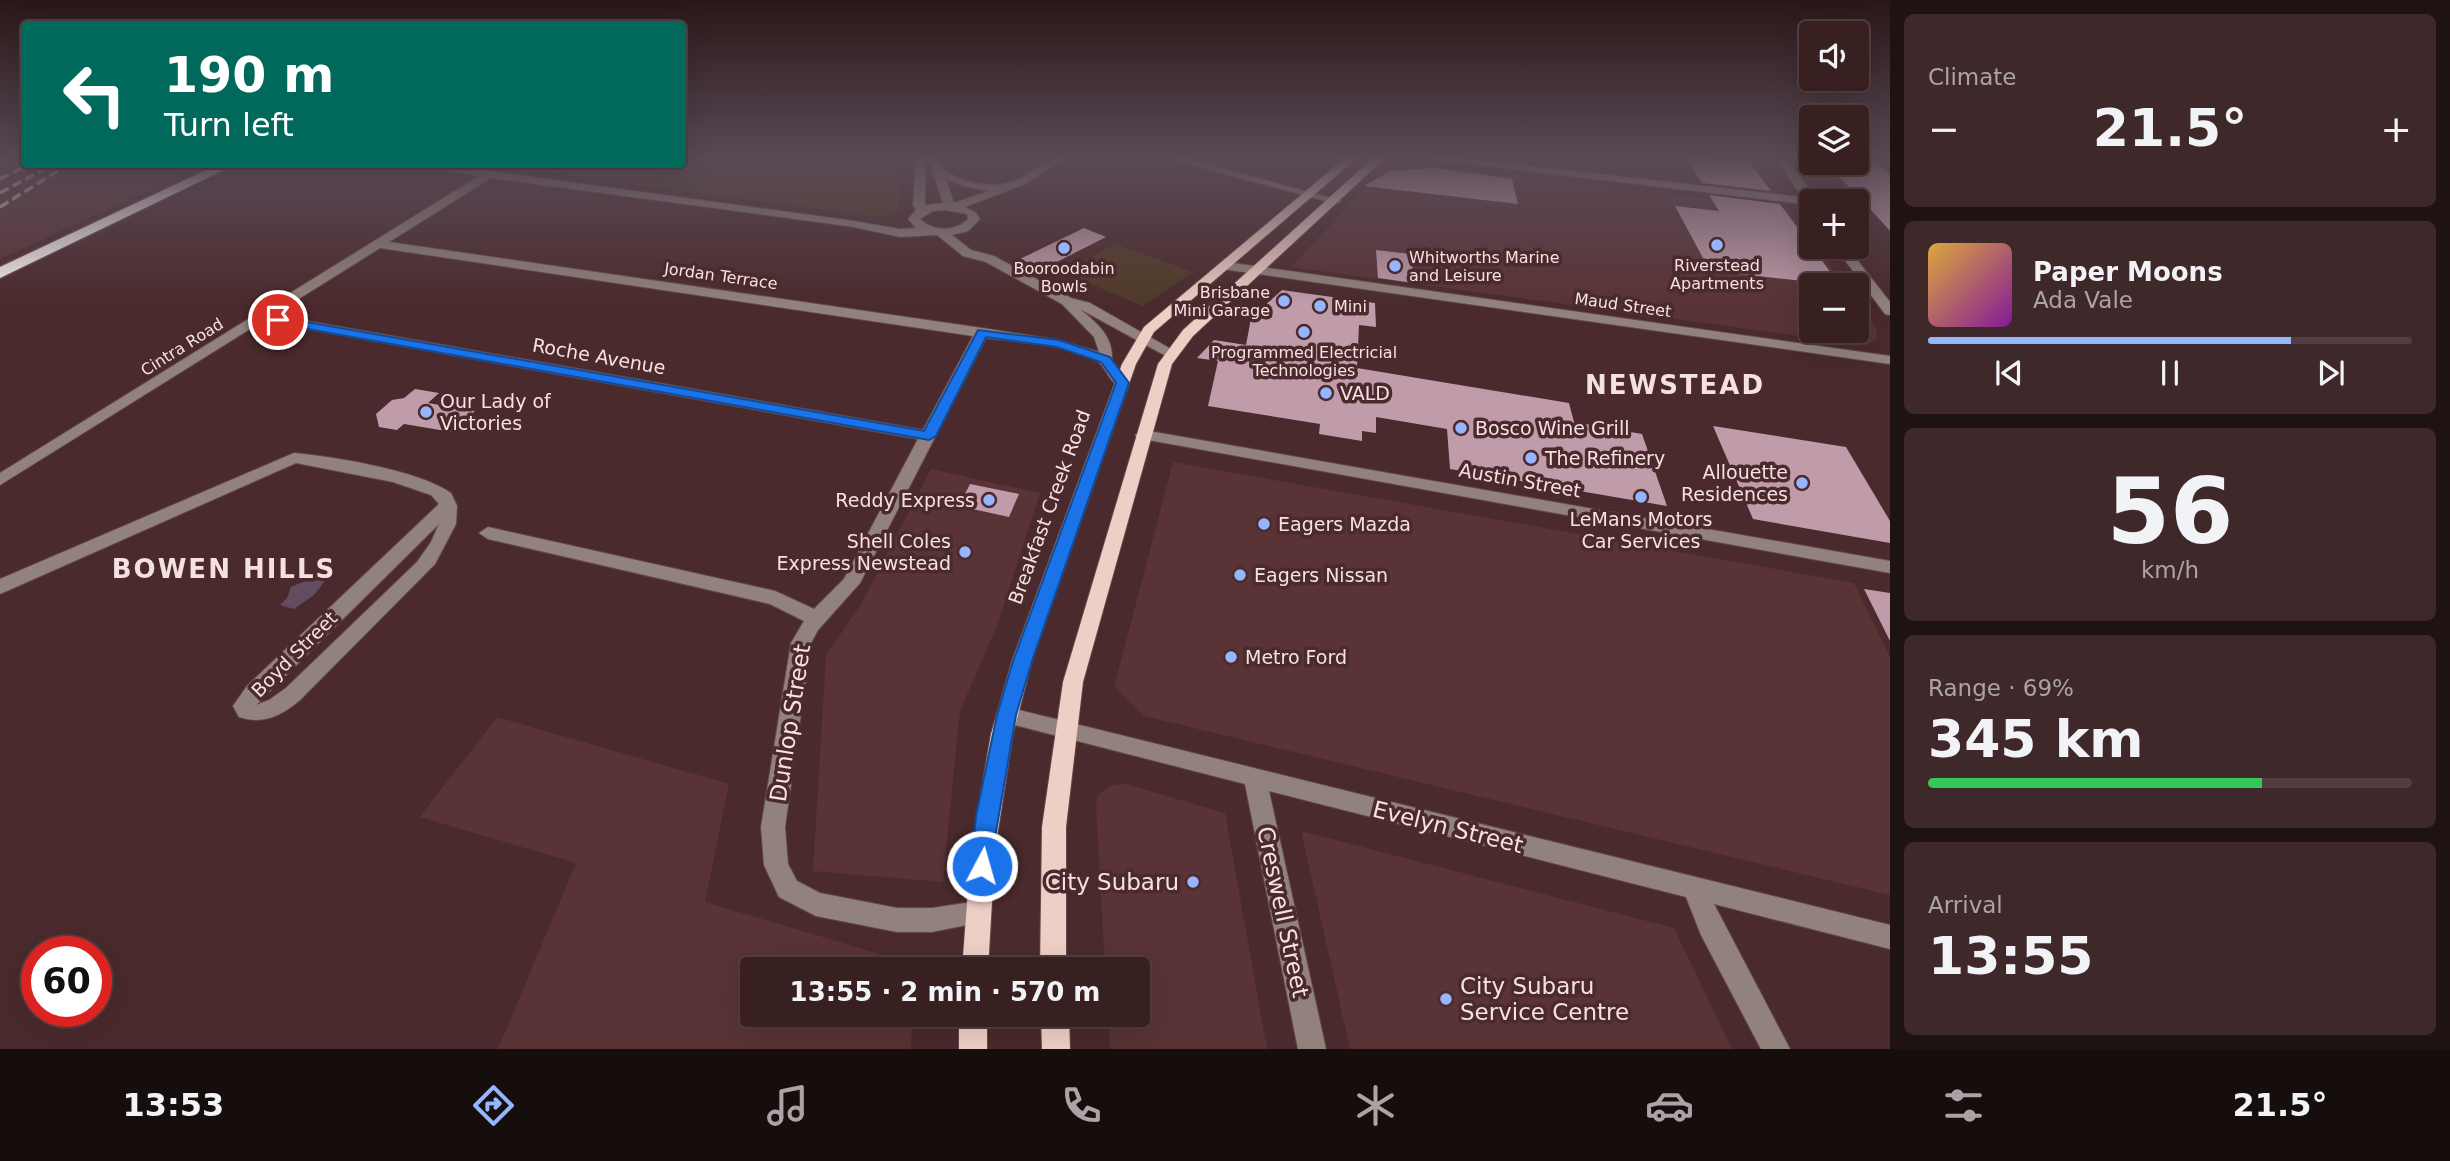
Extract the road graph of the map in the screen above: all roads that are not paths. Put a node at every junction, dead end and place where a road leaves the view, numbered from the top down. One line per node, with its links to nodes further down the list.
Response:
1 (139, 207): 18 (highway)
2 (437, 207): 13 (street, Cintra Road)
3 (727, 207): 10 (street)
4 (919, 207): 9 (street)
5 (952, 207): 9 (street); 12 (street)
6 (998, 207): 12 (street)
7 (1297, 207): 16 (main road, Breakfast Creek Road)
8 (1329, 207): 17 (main road)
9 (918, 215): 10 (street); 11 (street)
10 (854, 224): 11 (street)
11 (935, 231): 12 (street); 14 (street)
12 (973, 231): 14 (street)
13 (377, 244): 21 (street, Cintra Road); 22 (street, Jordan Terrace)
14 (990, 259): 19 (street)
15 (1850, 259): 20 (street)
16 (1226, 266): 17 (street, Maud Street); 23 (main road, Breakfast Creek Road)
17 (1257, 271): 24 (main road); 26 (street, Maud Street)
18 (0, 273)
19 (1066, 301): 23 (street); 25 (street)
20 (1890, 311)
21 (262, 317): 29 (street, Roche Avenue); 30 (street, Cintra Road)
22 (982, 332): 25 (street, Jordan Terrace); 29 (street)
23 (1144, 337): 24 (street); 27 (main road, Breakfast Creek Road)
24 (1171, 353): 28 (main road)
25 (1106, 359): 27 (street)
26 (1890, 360)
27 (1122, 383): 36 (main road, Breakfast Creek Road)
28 (1143, 435): 33 (street, Austin Street); 37 (main road)
29 (929, 436): 35 (street)
30 (0, 480)
31 (447, 506): 31 (street, Boyd Street); 34 (street)
32 (488, 533): 35 (street, Dunlop Street)
33 (1890, 567)
34 (0, 587)
35 (817, 619): 40 (street, Dunlop Street)
36 (1007, 715): 37 (street, Evelyn Street); 40 (main road, Breakfast Creek Road)
37 (1066, 729): 38 (street, Evelyn Street); 43 (main road)
38 (1255, 776): 39 (street, Evelyn Street); 48 (street, Creswell Street)
39 (1695, 889): 41 (street, Evelyn Street); 49 (street)
40 (978, 913): 42 (main road, Breakfast Creek Road)
41 (1890, 937)
42 (976, 957)
43 (1053, 957)
44 (974, 1027): 46 (main road)
45 (1055, 1027): 47 (main road)
46 (973, 1049)
47 (1055, 1049)
48 (1312, 1049)
49 (1776, 1049)

